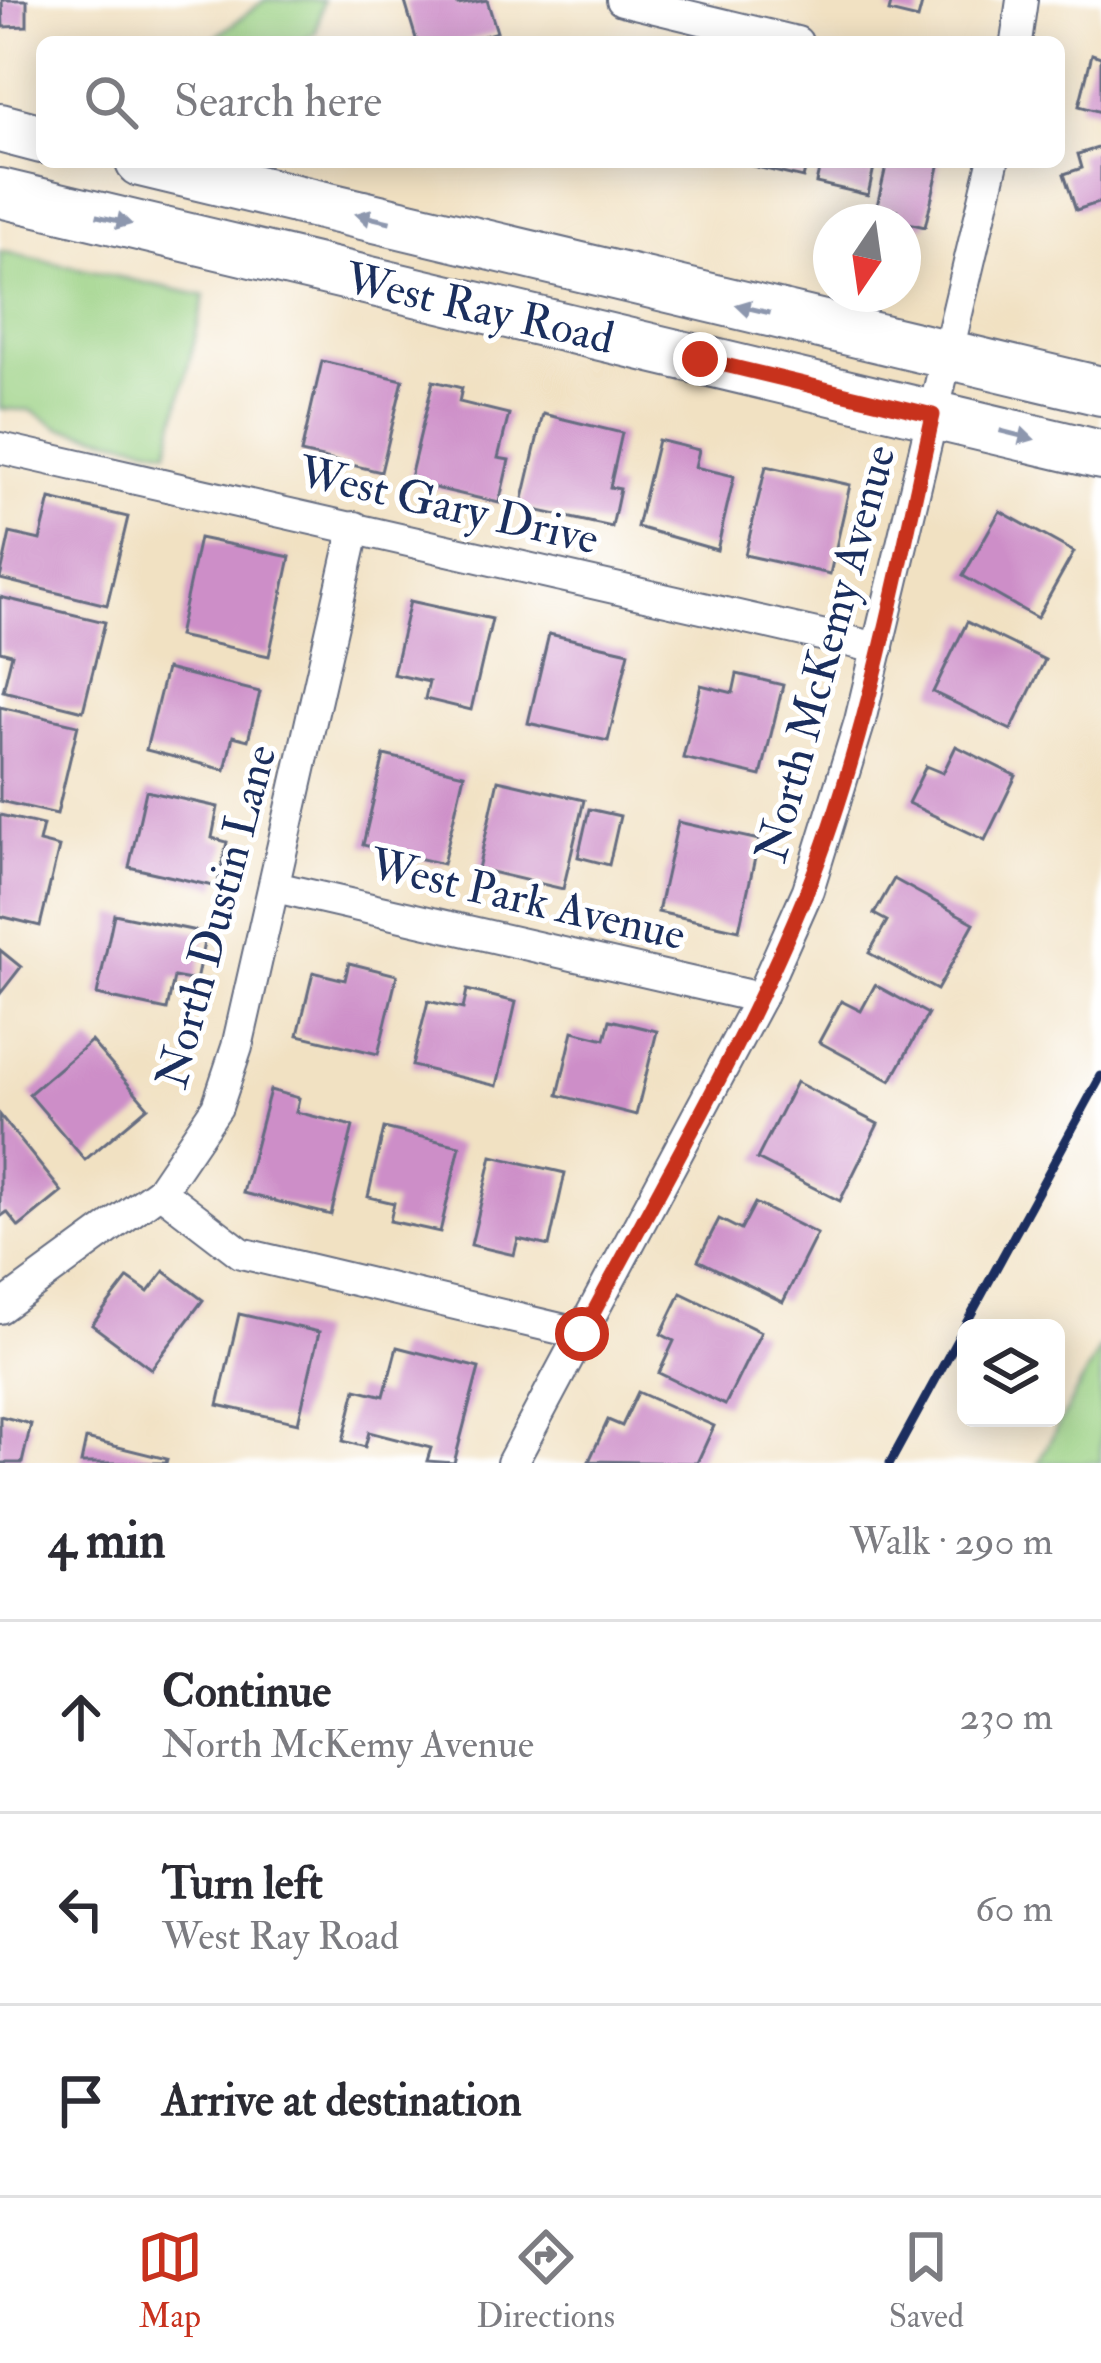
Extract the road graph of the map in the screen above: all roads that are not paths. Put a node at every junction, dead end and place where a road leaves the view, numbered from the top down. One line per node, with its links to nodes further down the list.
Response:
1 (622, 0): 3 (street)
2 (1022, 0): 4 (street)
3 (772, 36)
4 (1017, 36)
5 (0, 128): 6 (main road)
6 (36, 137)
7 (165, 168): 10 (main road, West Ray Road, one-way to 7)
8 (992, 168): 10 (street, North McKemy Avenue)
9 (0, 193): 12 (main road, West Ray Road, one-way to 12)
10 (948, 355): 11 (main road, West Ray Road); 12 (street, North McKemy Avenue)
11 (1101, 391)
12 (933, 415): 14 (main road, West Ray Road, one-way to 14); 16 (street, North McKemy Avenue)
13 (0, 448): 15 (street, West Gary Drive)
14 (1101, 455)
15 (355, 527): 16 (street, West Gary Drive); 17 (street, North Dustin Lane)
16 (878, 648): 18 (street, North McKemy Avenue)
17 (275, 887): 18 (street, West Park Avenue); 19 (street, North Dustin Lane)
18 (760, 998): 21 (street, North McKemy Avenue)
19 (160, 1191): 20 (street, North Dustin Lane); 21 (street)
20 (0, 1308)
21 (582, 1334): 22 (street, North McKemy Avenue)
22 (512, 1463)

